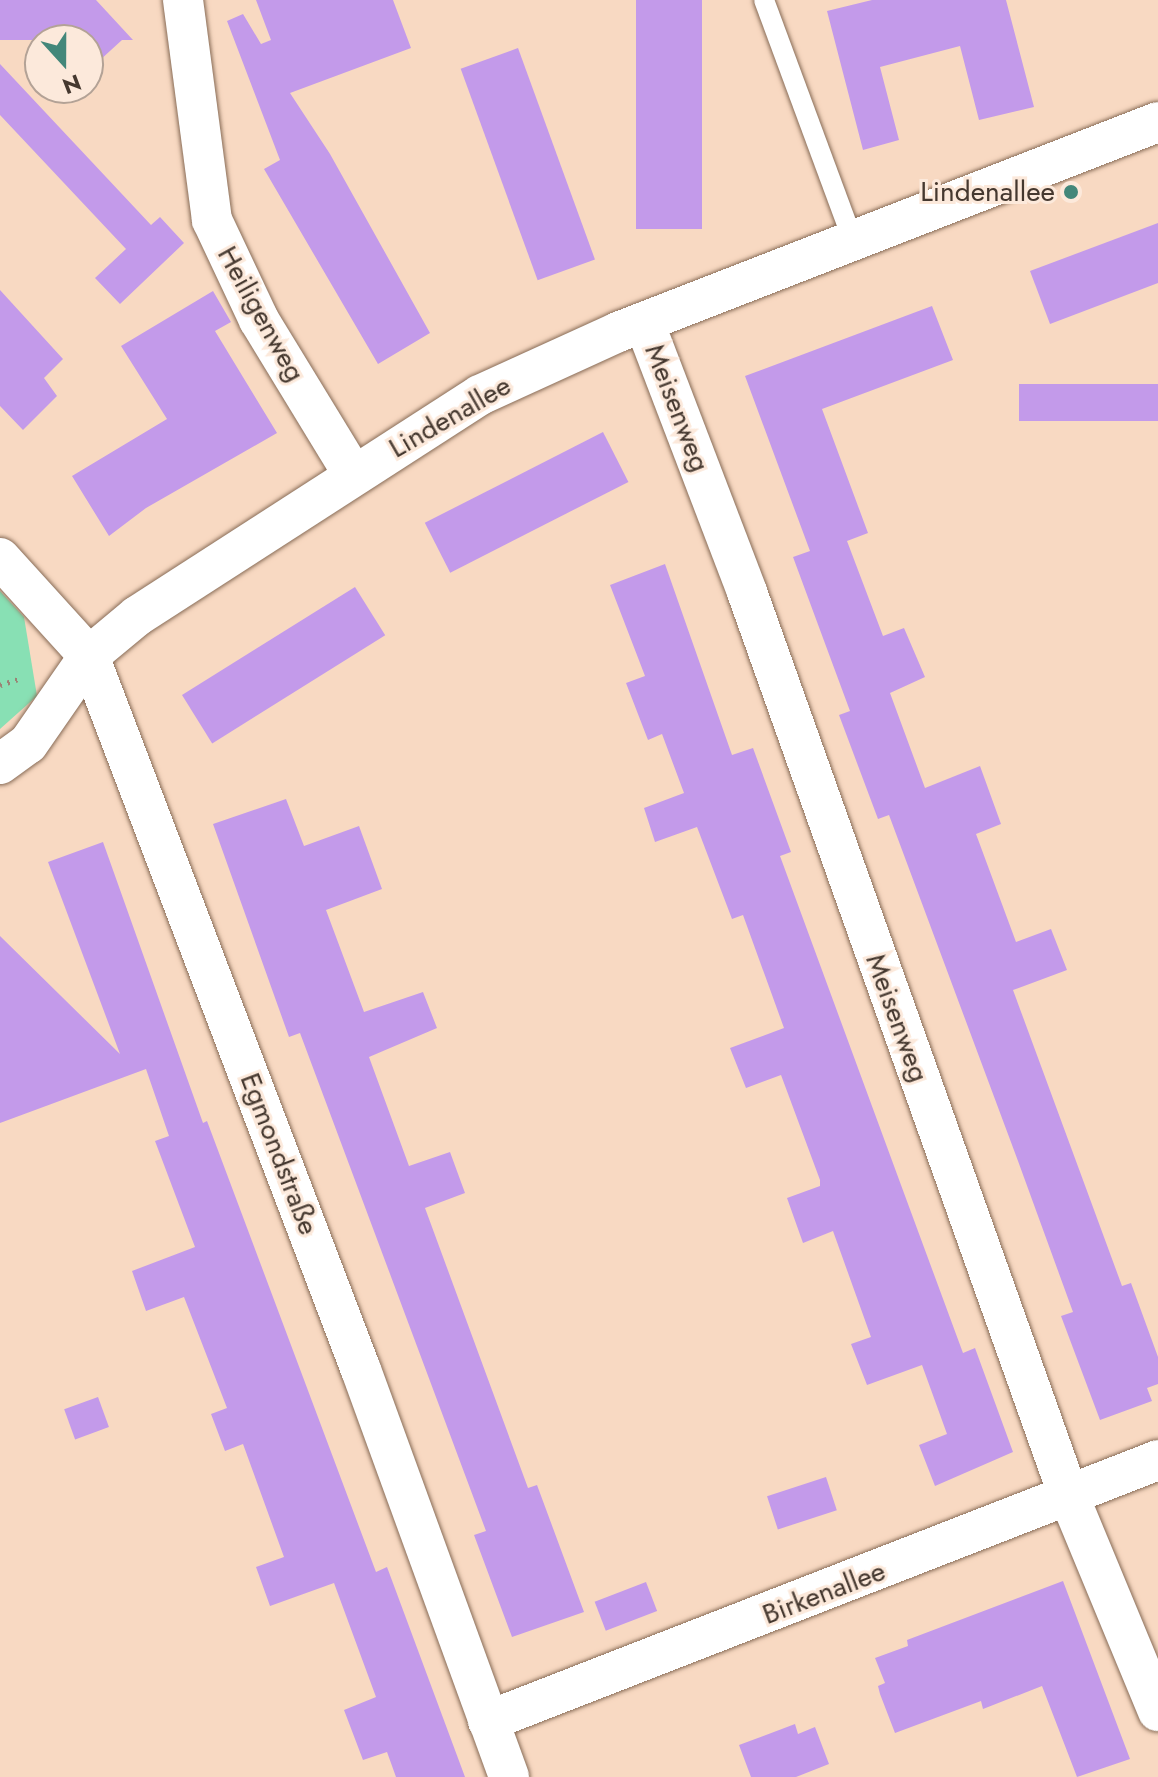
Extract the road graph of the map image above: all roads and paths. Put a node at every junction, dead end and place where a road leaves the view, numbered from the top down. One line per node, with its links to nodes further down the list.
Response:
1 (183, 0): 6 (street, Heiligenweg)
2 (764, 0): 4 (lane)
3 (1158, 122): 4 (street, Lindenallee)
4 (853, 241): 5 (street, Lindenallee)
5 (644, 322): 6 (street, Lindenallee); 11 (street, Meisenweg)
6 (353, 474): 8 (street, Lindenallee)
7 (0, 558): 8 (street, Egmondstraße)
8 (89, 656): 9 (street, Lindenallee); 13 (street, Egmondstraße)
9 (0, 764)
10 (1158, 1460): 11 (street, Birkenallee)
11 (1068, 1494): 12 (street, Meisenweg); 13 (street, Birkenallee)
12 (1158, 1711)
13 (488, 1721): 14 (street, Egmondstraße)
14 (509, 1777)

